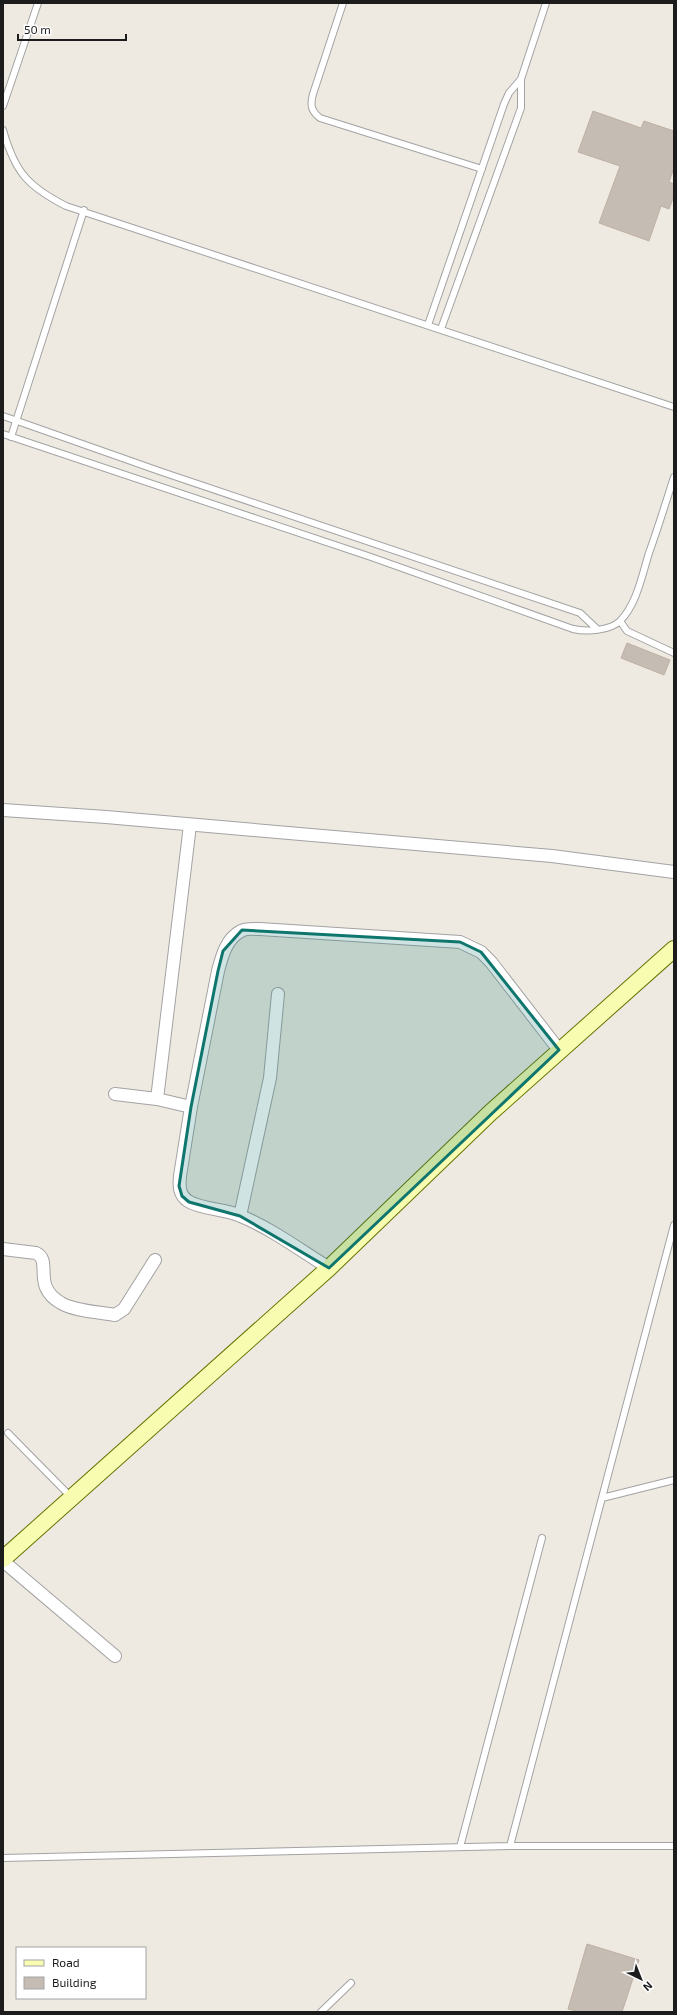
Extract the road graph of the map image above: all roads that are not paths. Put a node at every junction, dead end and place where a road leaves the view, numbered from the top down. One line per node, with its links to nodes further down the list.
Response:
1 (38, 3): 5 (lane)
2 (343, 3): 7 (lane)
3 (546, 3): 4 (lane)
4 (521, 79): 7 (lane); 10 (lane)
5 (3, 106)
6 (3, 130): 8 (lane)
7 (482, 169): 9 (lane)
8 (84, 210): 9 (lane); 13 (lane)
9 (428, 325): 10 (lane)
10 (441, 330): 11 (lane)
11 (674, 407)
12 (3, 416): 13 (lane)
13 (16, 421): 15 (lane); 18 (lane)
14 (3, 434): 15 (lane)
15 (10, 436): 18 (lane)
16 (674, 477): 17 (lane)
17 (620, 621): 18 (lane); 19 (lane)
18 (597, 629)
19 (674, 653)
20 (3, 810): 21 (street)
21 (190, 825): 22 (street); 27 (street)
22 (674, 872)
23 (674, 949): 25 (main road)
24 (278, 994): 29 (street)
25 (559, 1050): 28 (street); 33 (main road)
26 (115, 1094): 27 (street)
27 (157, 1099): 28 (street)
28 (191, 1107): 29 (street)
29 (240, 1216): 33 (street)
30 (674, 1225): 37 (lane)
31 (3, 1249): 32 (street)
32 (155, 1260)
33 (329, 1268): 36 (main road)
34 (8, 1433): 36 (lane)
35 (674, 1480): 37 (lane)
36 (71, 1497): 39 (main road)
37 (602, 1498): 41 (lane)
38 (542, 1538): 43 (lane)
39 (3, 1560): 40 (street)
40 (115, 1656)
41 (510, 1846): 42 (lane); 43 (lane)
42 (674, 1846)
43 (460, 1847): 44 (lane)
44 (3, 1858)
45 (351, 1983): 46 (lane)
46 (321, 2012)

